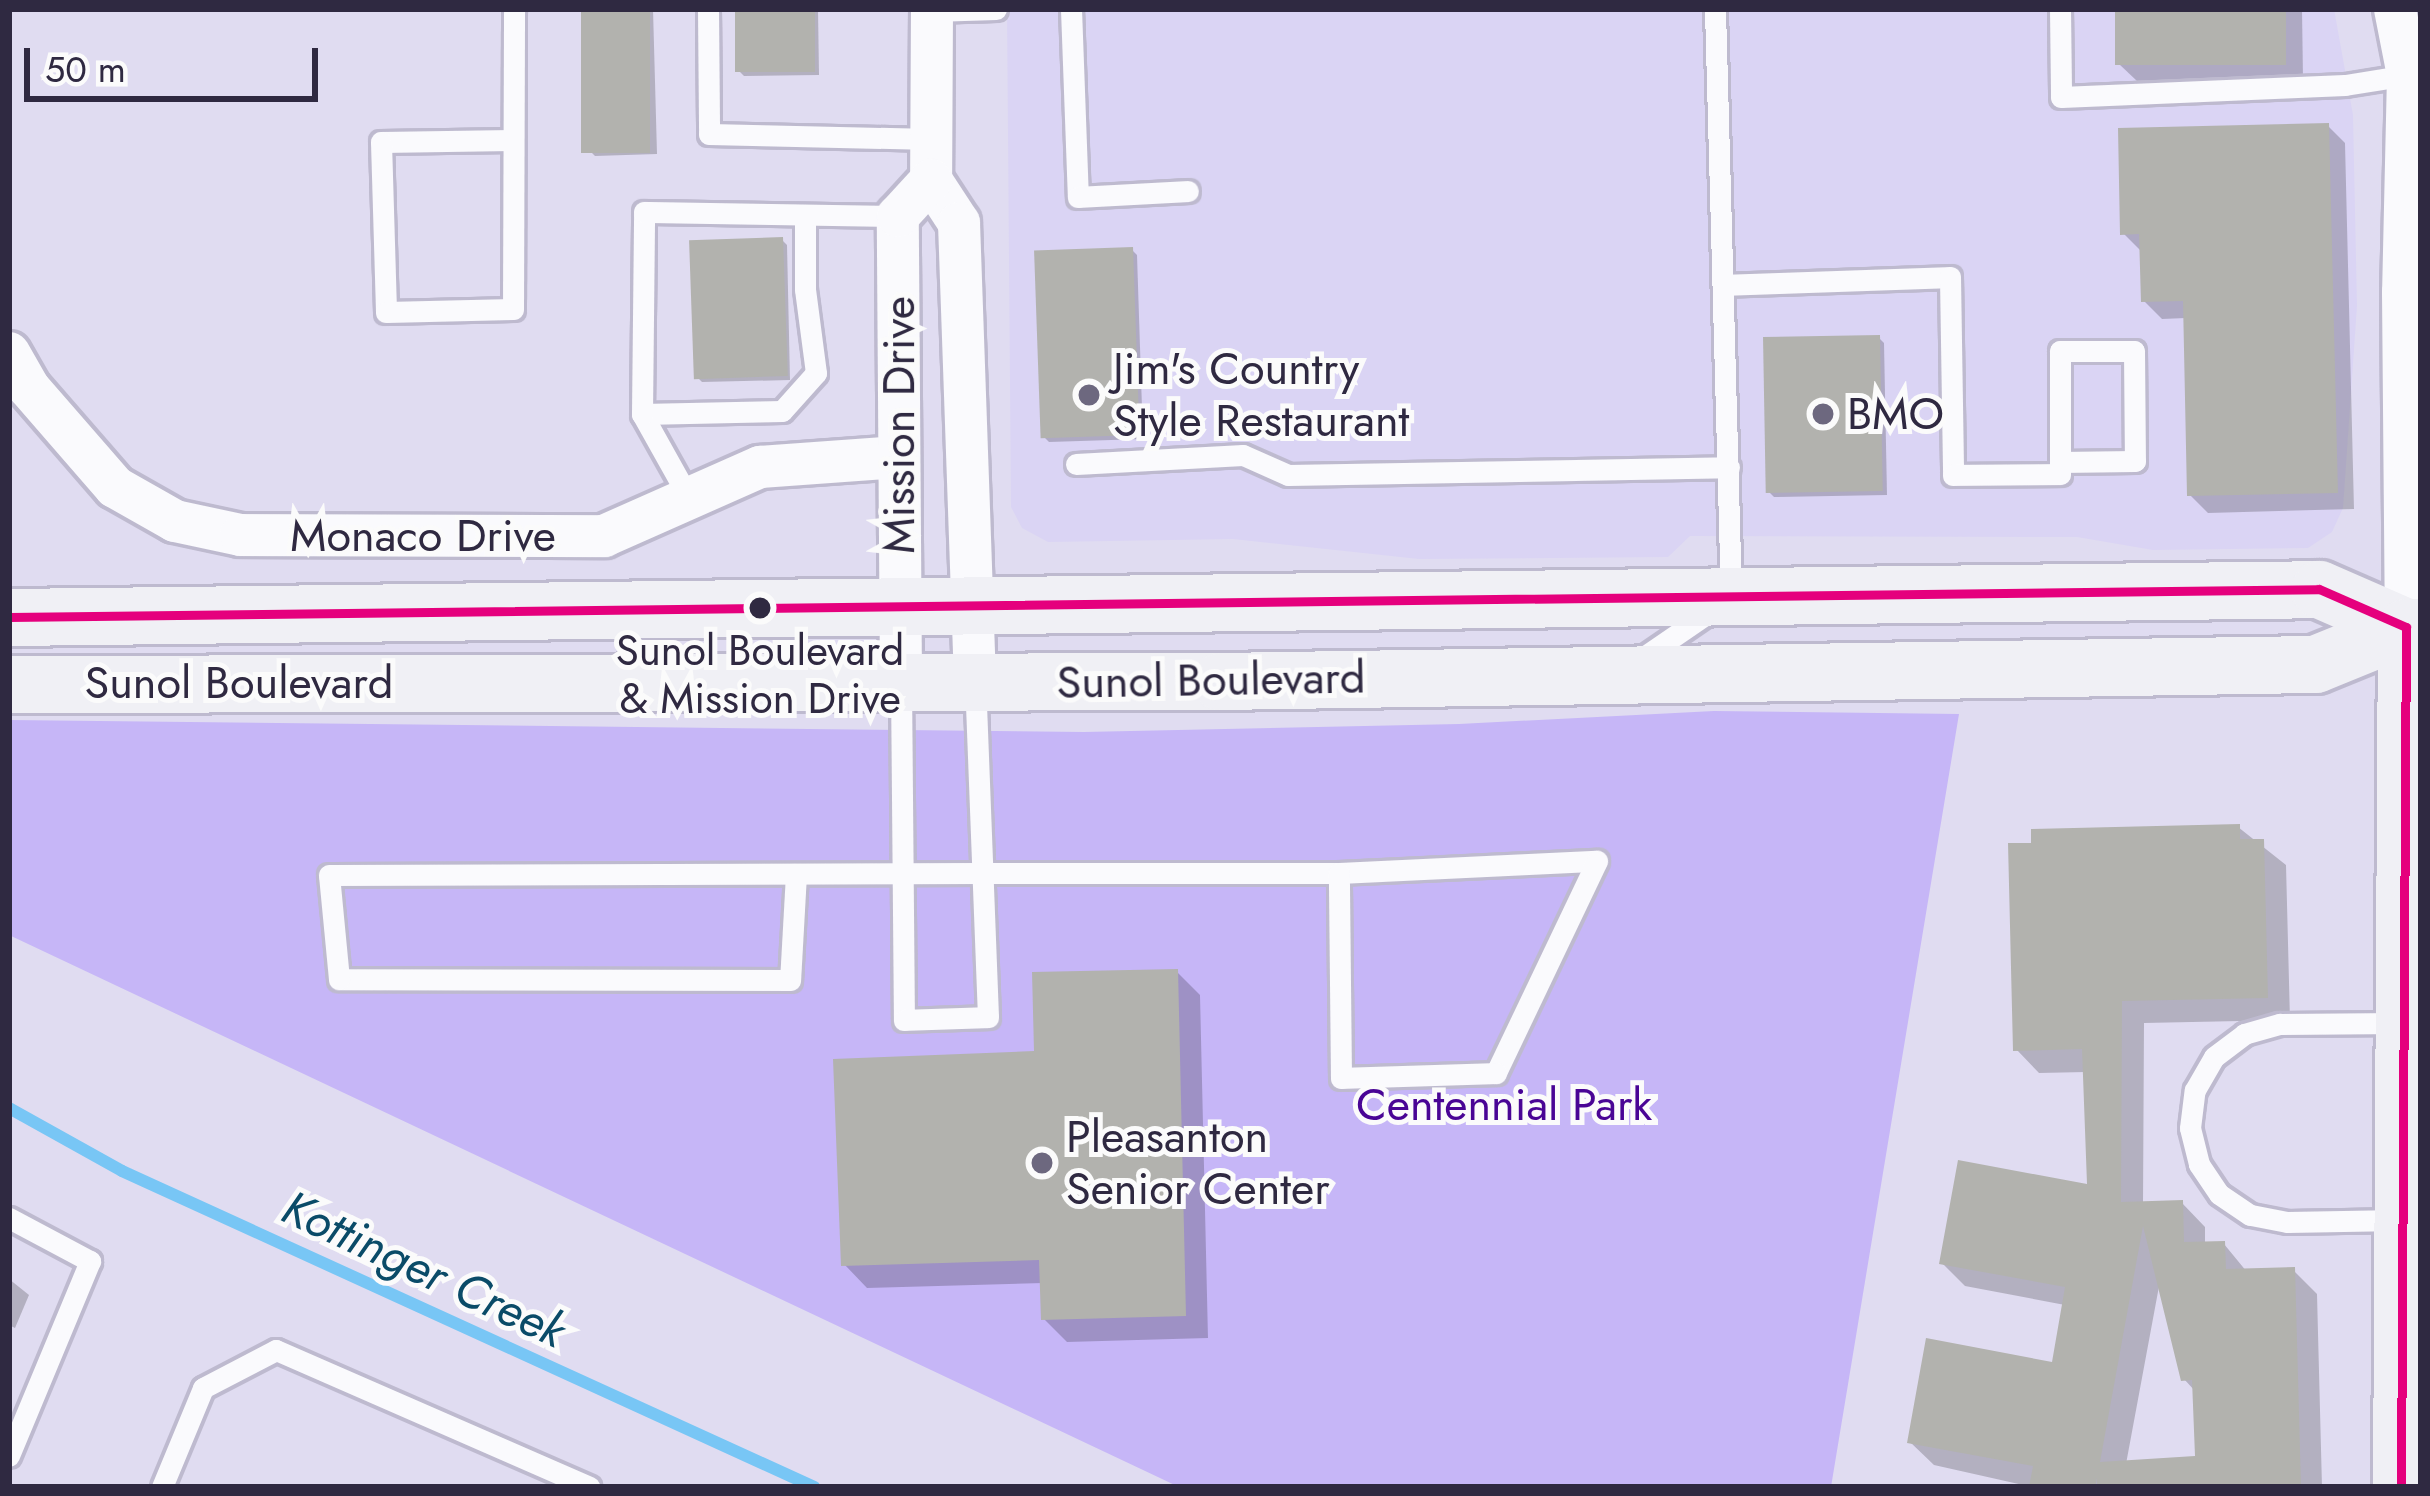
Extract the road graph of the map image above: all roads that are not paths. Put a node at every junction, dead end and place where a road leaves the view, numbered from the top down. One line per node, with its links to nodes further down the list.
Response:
1 (514, 9): 10 (lane)
2 (708, 9): 11 (lane)
3 (996, 9): 8 (lane)
4 (1071, 9): 12 (lane)
5 (1715, 9): 15 (lane)
6 (2060, 9): 9 (lane)
7 (2395, 9): 9 (street)
8 (932, 10): 11 (street, Mission Drive)
9 (2415, 74): 16 (street)
10 (512, 140): 10 (lane)
11 (931, 160): 14 (street); 25 (street, Mission Drive)
12 (1188, 191)
13 (806, 215): 14 (lane); 18 (lane); 18 (lane)
14 (898, 216): 19 (street, Mission Drive)
15 (1724, 285): 20 (lane); 22 (lane)
16 (2413, 351): 28 (street)
17 (9, 353): 23 (street, Monaco Drive)
18 (642, 413): 23 (lane)
19 (899, 457): 23 (street, Monaco Drive); 26 (street, Mission Drive)
20 (2060, 462): 20 (lane)
21 (1076, 464): 22 (lane)
22 (1729, 467): 24 (lane)
23 (689, 498)
24 (1731, 598): 25 (main road, Sunol Boulevard); 28 (main road, Sunol Boulevard); 29 (lane)
25 (973, 604): 26 (main road, Sunol Boulevard); 31 (street, Mission Drive)
26 (900, 606): 27 (main road, Sunol Boulevard); 30 (street, Mission Drive)
27 (9, 617)
28 (2414, 627): 29 (main road, Sunol Boulevard); 37 (main road)
29 (1620, 674): 31 (main road, Sunol Boulevard)
30 (901, 682): 31 (main road, Sunol Boulevard); 32 (main road, Sunol Boulevard); 33 (lane)
31 (975, 682): 34 (lane)
32 (9, 683)
33 (903, 873): 34 (lane); 34 (lane); 36 (lane)
34 (982, 873): 35 (lane)
35 (1339, 873): 35 (lane)
36 (796, 874): 36 (lane)
37 (2401, 1023): 39 (main road); 39 (lane)
38 (9, 1218): 40 (lane)
39 (2402, 1220): 43 (main road)
40 (9, 1456)
41 (162, 1487): 42 (lane)
42 (589, 1487)
43 (2402, 1487)

